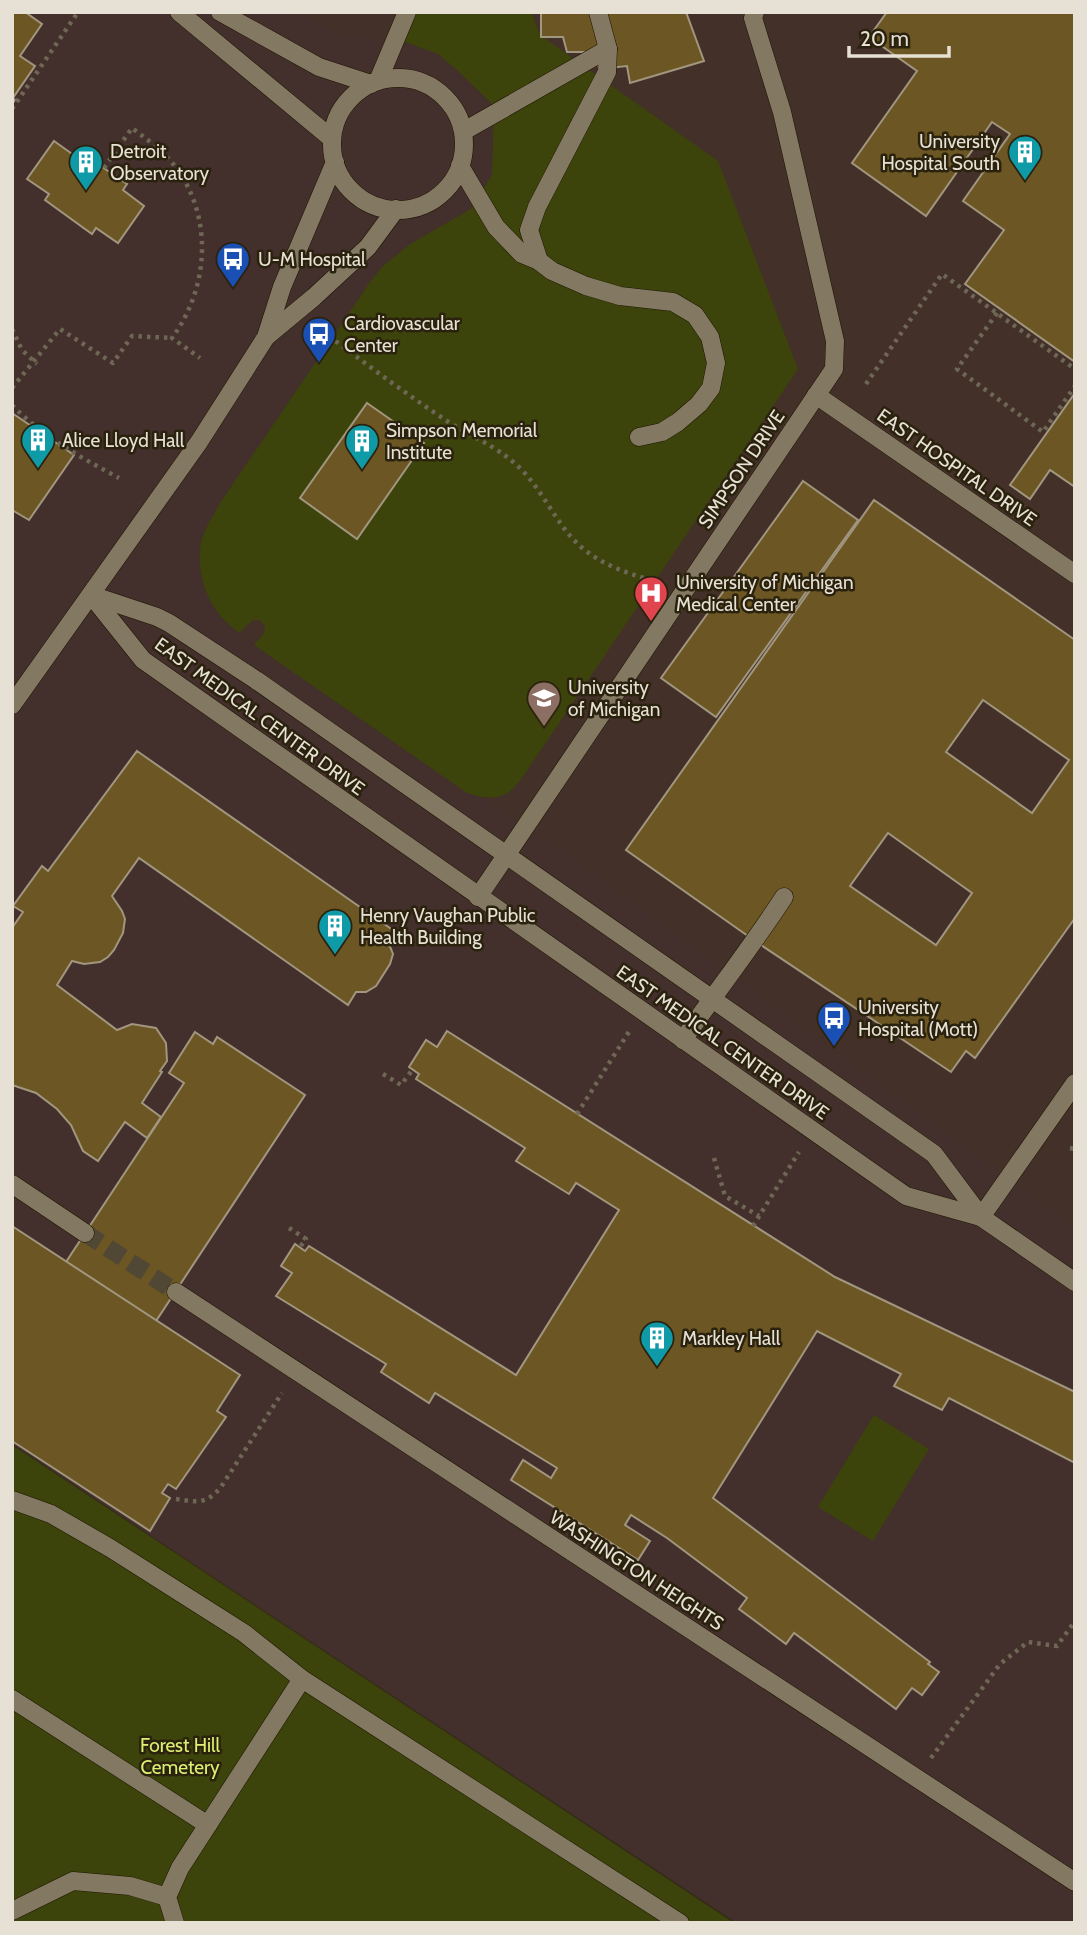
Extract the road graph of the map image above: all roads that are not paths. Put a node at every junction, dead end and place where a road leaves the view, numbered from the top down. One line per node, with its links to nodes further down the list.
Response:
1 (179, 12): 9 (street)
2 (219, 12): 7 (street)
3 (407, 12): 7 (street)
4 (598, 12): 6 (street)
5 (752, 14): 15 (street, SIMPSON DRIVE)
6 (608, 49): 8 (street); 13 (street)
7 (374, 82): 8 (street); 9 (street)
8 (464, 131): 11 (street)
9 (331, 138): 10 (street)
10 (335, 162): 12 (street); 14 (street)
11 (460, 166): 12 (street); 13 (street)
12 (396, 209): 14 (street)
13 (539, 261): 16 (street)
14 (266, 337): 18 (street)
15 (816, 395): 17 (street, EAST HOSPITAL DRIVE); 20 (street, SIMPSON DRIVE)
16 (639, 437)
17 (1075, 575)
18 (92, 595): 19 (street); 20 (street, EAST MEDICAL CENTER DRIVE); 21 (street, EAST MEDICAL CENTER DRIVE)
19 (12, 705)
20 (507, 856): 21 (street, SIMPSON DRIVE); 23 (street, EAST MEDICAL CENTER DRIVE)
21 (478, 897): 24 (street, EAST MEDICAL CENTER DRIVE)
22 (785, 897): 23 (street)
23 (711, 999): 24 (street); 27 (street, EAST MEDICAL CENTER DRIVE)
24 (683, 1040): 27 (street, EAST MEDICAL CENTER DRIVE)
25 (1075, 1083): 27 (street)
26 (12, 1184): 28 (street)
27 (981, 1217): 29 (street, EAST MEDICAL CENTER DRIVE)
28 (85, 1233)
29 (1075, 1282)
30 (176, 1292): 35 (street, WASHINGTON HEIGHTS)
31 (12, 1500): 32 (street)
32 (302, 1679): 34 (street); 39 (street)
33 (12, 1699): 34 (street)
34 (208, 1825): 36 (street)
35 (1075, 1882)
36 (167, 1897): 37 (street); 38 (street)
37 (12, 1911)
38 (175, 1923)
39 (680, 1923)

